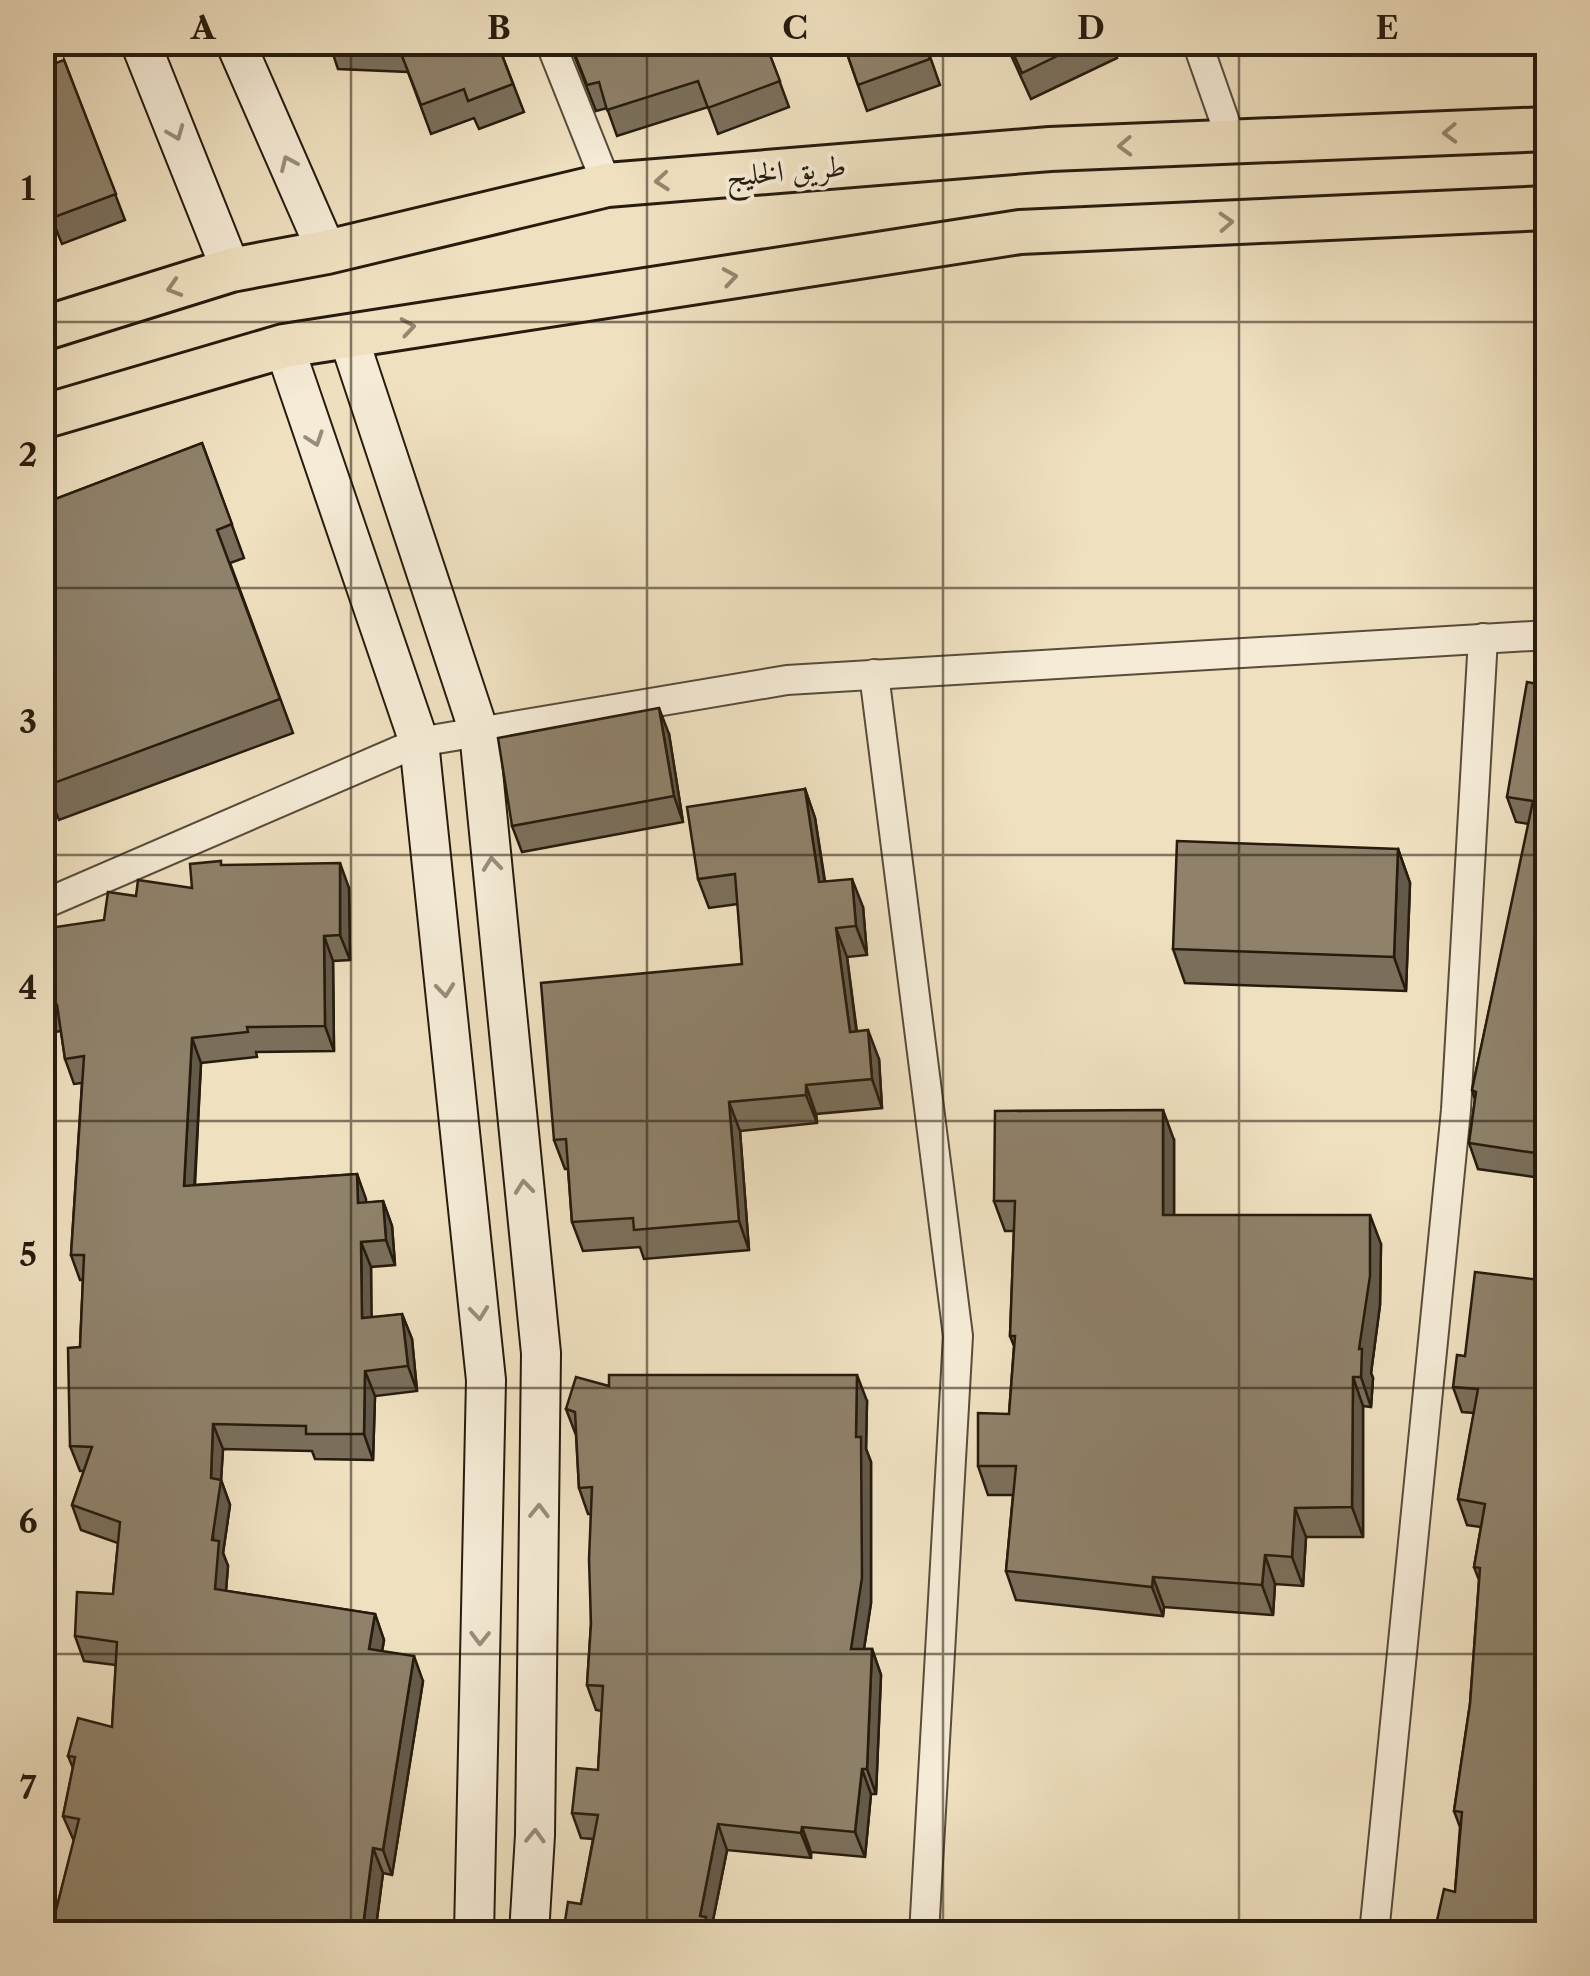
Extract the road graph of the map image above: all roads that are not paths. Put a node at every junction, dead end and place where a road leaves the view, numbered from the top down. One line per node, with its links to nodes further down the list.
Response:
1 (140, 42): 10 (street, one-way to 10)
2 (235, 42): 9 (street, one-way to 2)
3 (550, 42): 7 (street)
4 (1197, 42): 6 (street)
5 (1548, 128): 6 (main road, طريق الخليج, one-way to 6)
6 (1232, 142): 7 (main road, طريق الخليج, one-way to 7)
7 (608, 185): 9 (main road, طريق الخليج)
8 (1548, 208): 12 (main road, one-way to 8)
9 (327, 252): 10 (main road, طريق الخليج)
10 (231, 270): 11 (main road, طريق الخليج, one-way to 11)
11 (42, 329)
12 (348, 336): 13 (main road); 18 (street)
13 (284, 346): 14 (main road); 19 (street, one-way to 19)
14 (42, 417)
15 (1548, 635): 16 (street)
16 (1483, 638): 17 (street); 24 (street)
17 (874, 674): 18 (street); 23 (street)
18 (479, 732): 19 (street); 22 (street, one-way to 18)
19 (419, 742): 20 (street); 21 (street, one-way to 21)
20 (42, 905)
21 (474, 1934)
22 (529, 1934)
23 (924, 1934)
24 (1374, 1934)

